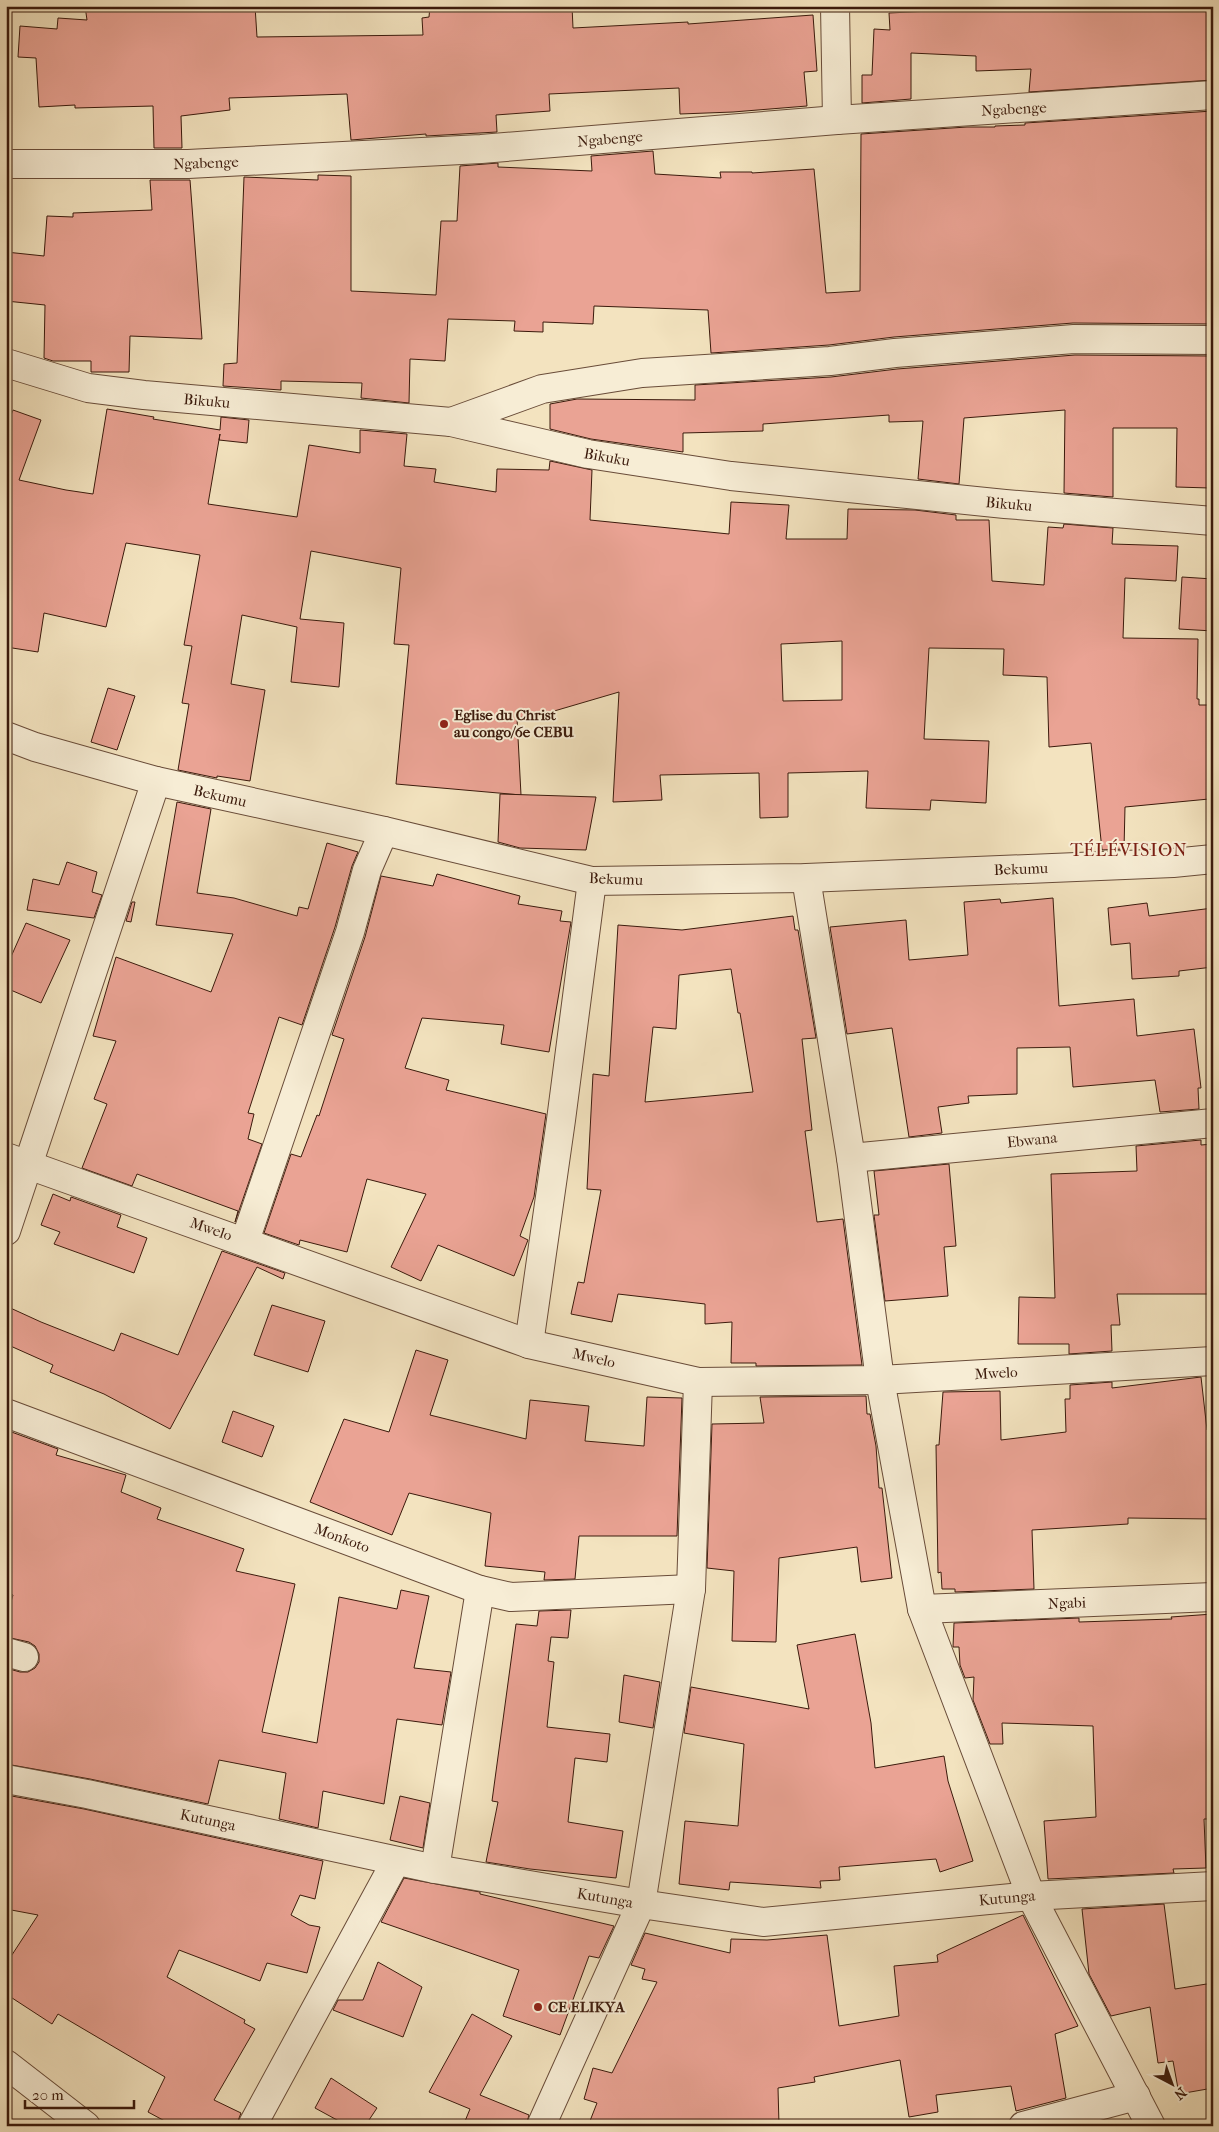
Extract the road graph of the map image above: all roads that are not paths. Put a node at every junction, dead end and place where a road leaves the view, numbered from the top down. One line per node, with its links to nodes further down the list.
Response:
1 (835, 6): 3 (street)
2 (1213, 95): 3 (street, Ngabenge)
3 (837, 120): 4 (street, Ngabenge)
4 (6, 164)
5 (1213, 340): 7 (street)
6 (6, 363): 7 (street, Bikuku)
7 (451, 422): 8 (street, Bikuku)
8 (1213, 521)
9 (6, 736): 10 (street, Bekumu)
10 (156, 781): 11 (street, Bekumu); 17 (street)
11 (384, 831): 14 (street, Bekumu); 19 (street)
12 (1213, 859): 13 (street, Bekumu)
13 (806, 878): 14 (street, Bekumu); 16 (street)
14 (592, 881): 20 (street)
15 (1213, 1123): 16 (street, Ebwana)
16 (851, 1158): 22 (street)
17 (17, 1160): 18 (street); 19 (street, Mwelo)
18 (6, 1231)
19 (245, 1241): 20 (street, Mwelo)
20 (529, 1344): 23 (street, Mwelo)
21 (1213, 1361): 22 (street, Mwelo)
22 (880, 1380): 23 (street, Mwelo); 28 (street)
23 (698, 1382): 25 (street)
24 (6, 1413): 26 (street, Monkoto)
25 (691, 1589): 26 (street, Monkoto); 34 (street)
26 (480, 1590): 31 (street)
27 (1213, 1597): 28 (street, Ngabi)
28 (922, 1608): 33 (street)
29 (6, 1779): 30 (street, Kutunga)
30 (396, 1861): 31 (street, Kutunga); 38 (street)
31 (435, 1869): 34 (street, Kutunga)
32 (1213, 1886): 33 (street, Kutunga)
33 (1031, 1896): 34 (street, Kutunga); 36 (street)
34 (642, 1904): 39 (street)
35 (6, 2064): 37 (street)
36 (1136, 2096): 40 (street); 41 (street)
37 (86, 2126)
38 (252, 2126)
39 (541, 2126)
40 (1023, 2126)
41 (1151, 2126)

